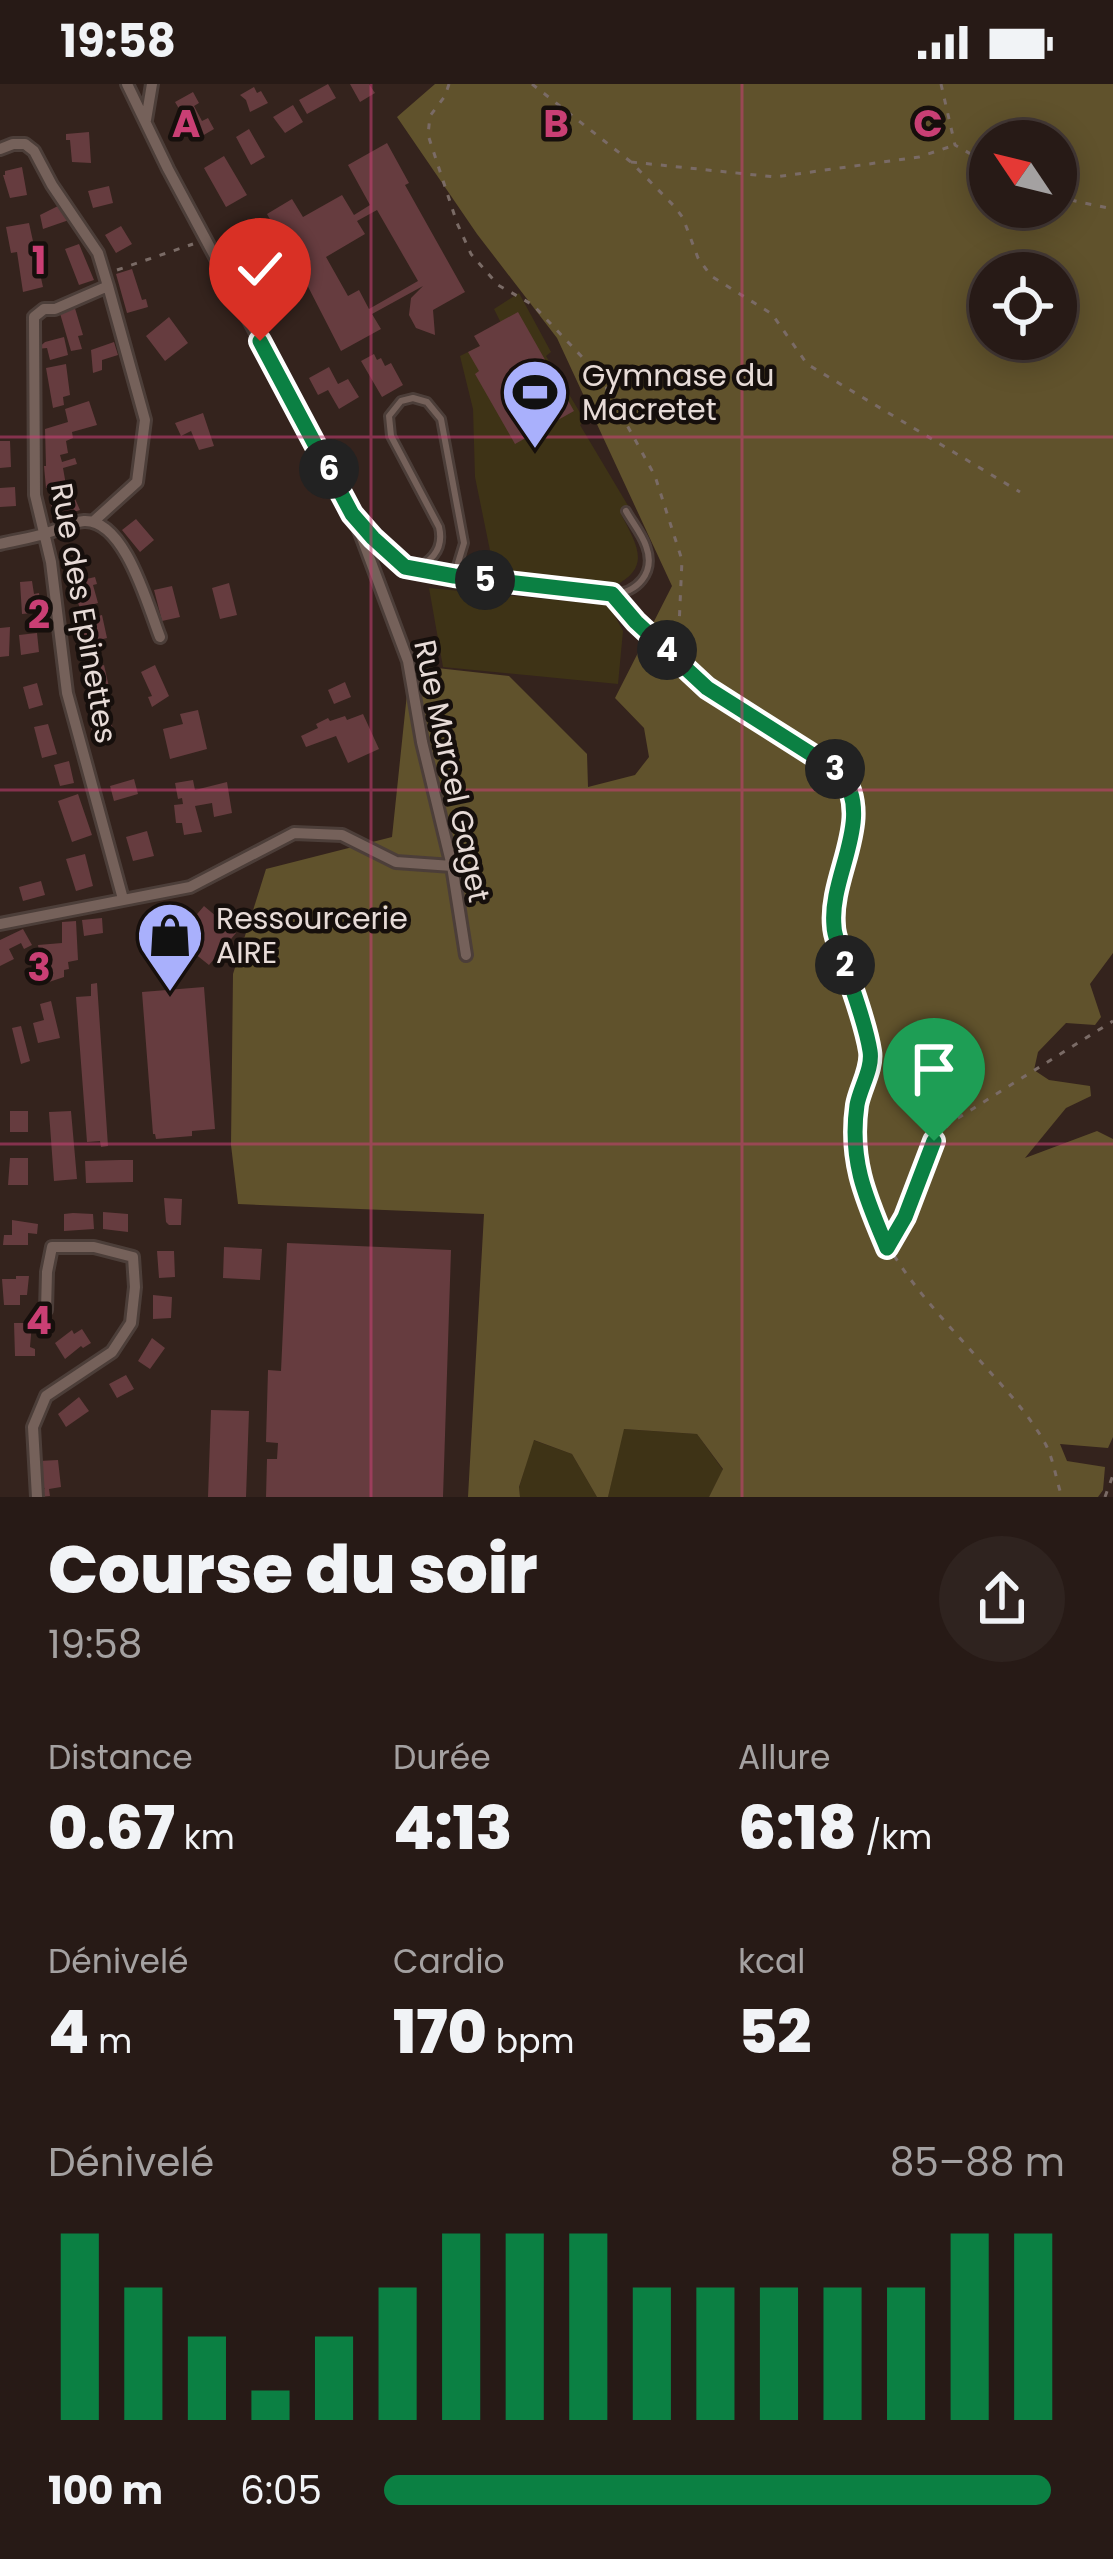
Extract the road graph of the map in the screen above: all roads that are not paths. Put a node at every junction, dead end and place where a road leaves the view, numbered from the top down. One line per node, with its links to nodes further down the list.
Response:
1 (127, 84): 3 (street, Rue Marcel Gaget)
2 (152, 84): 3 (street)
3 (145, 124): 7 (street, Rue Marcel Gaget)
4 (0, 149): 5 (street)
5 (107, 280): 8 (street); 9 (street, Rue des Epinettes)
6 (626, 511): 12 (lane)
7 (352, 514): 11 (lane); 14 (street, Rue Marcel Gaget)
8 (94, 521): 9 (street); 13 (street)
9 (44, 534): 10 (street); 15 (street, Rue des Epinettes)
10 (0, 544)
11 (414, 569): 12 (lane); 12 (lane)
12 (454, 576)
13 (160, 638)
14 (452, 866): 15 (street); 17 (street, Rue Marcel Gaget)
15 (124, 899): 16 (street)
16 (0, 924)
17 (466, 956)
18 (46, 1310): 19 (street)
19 (37, 1497)

